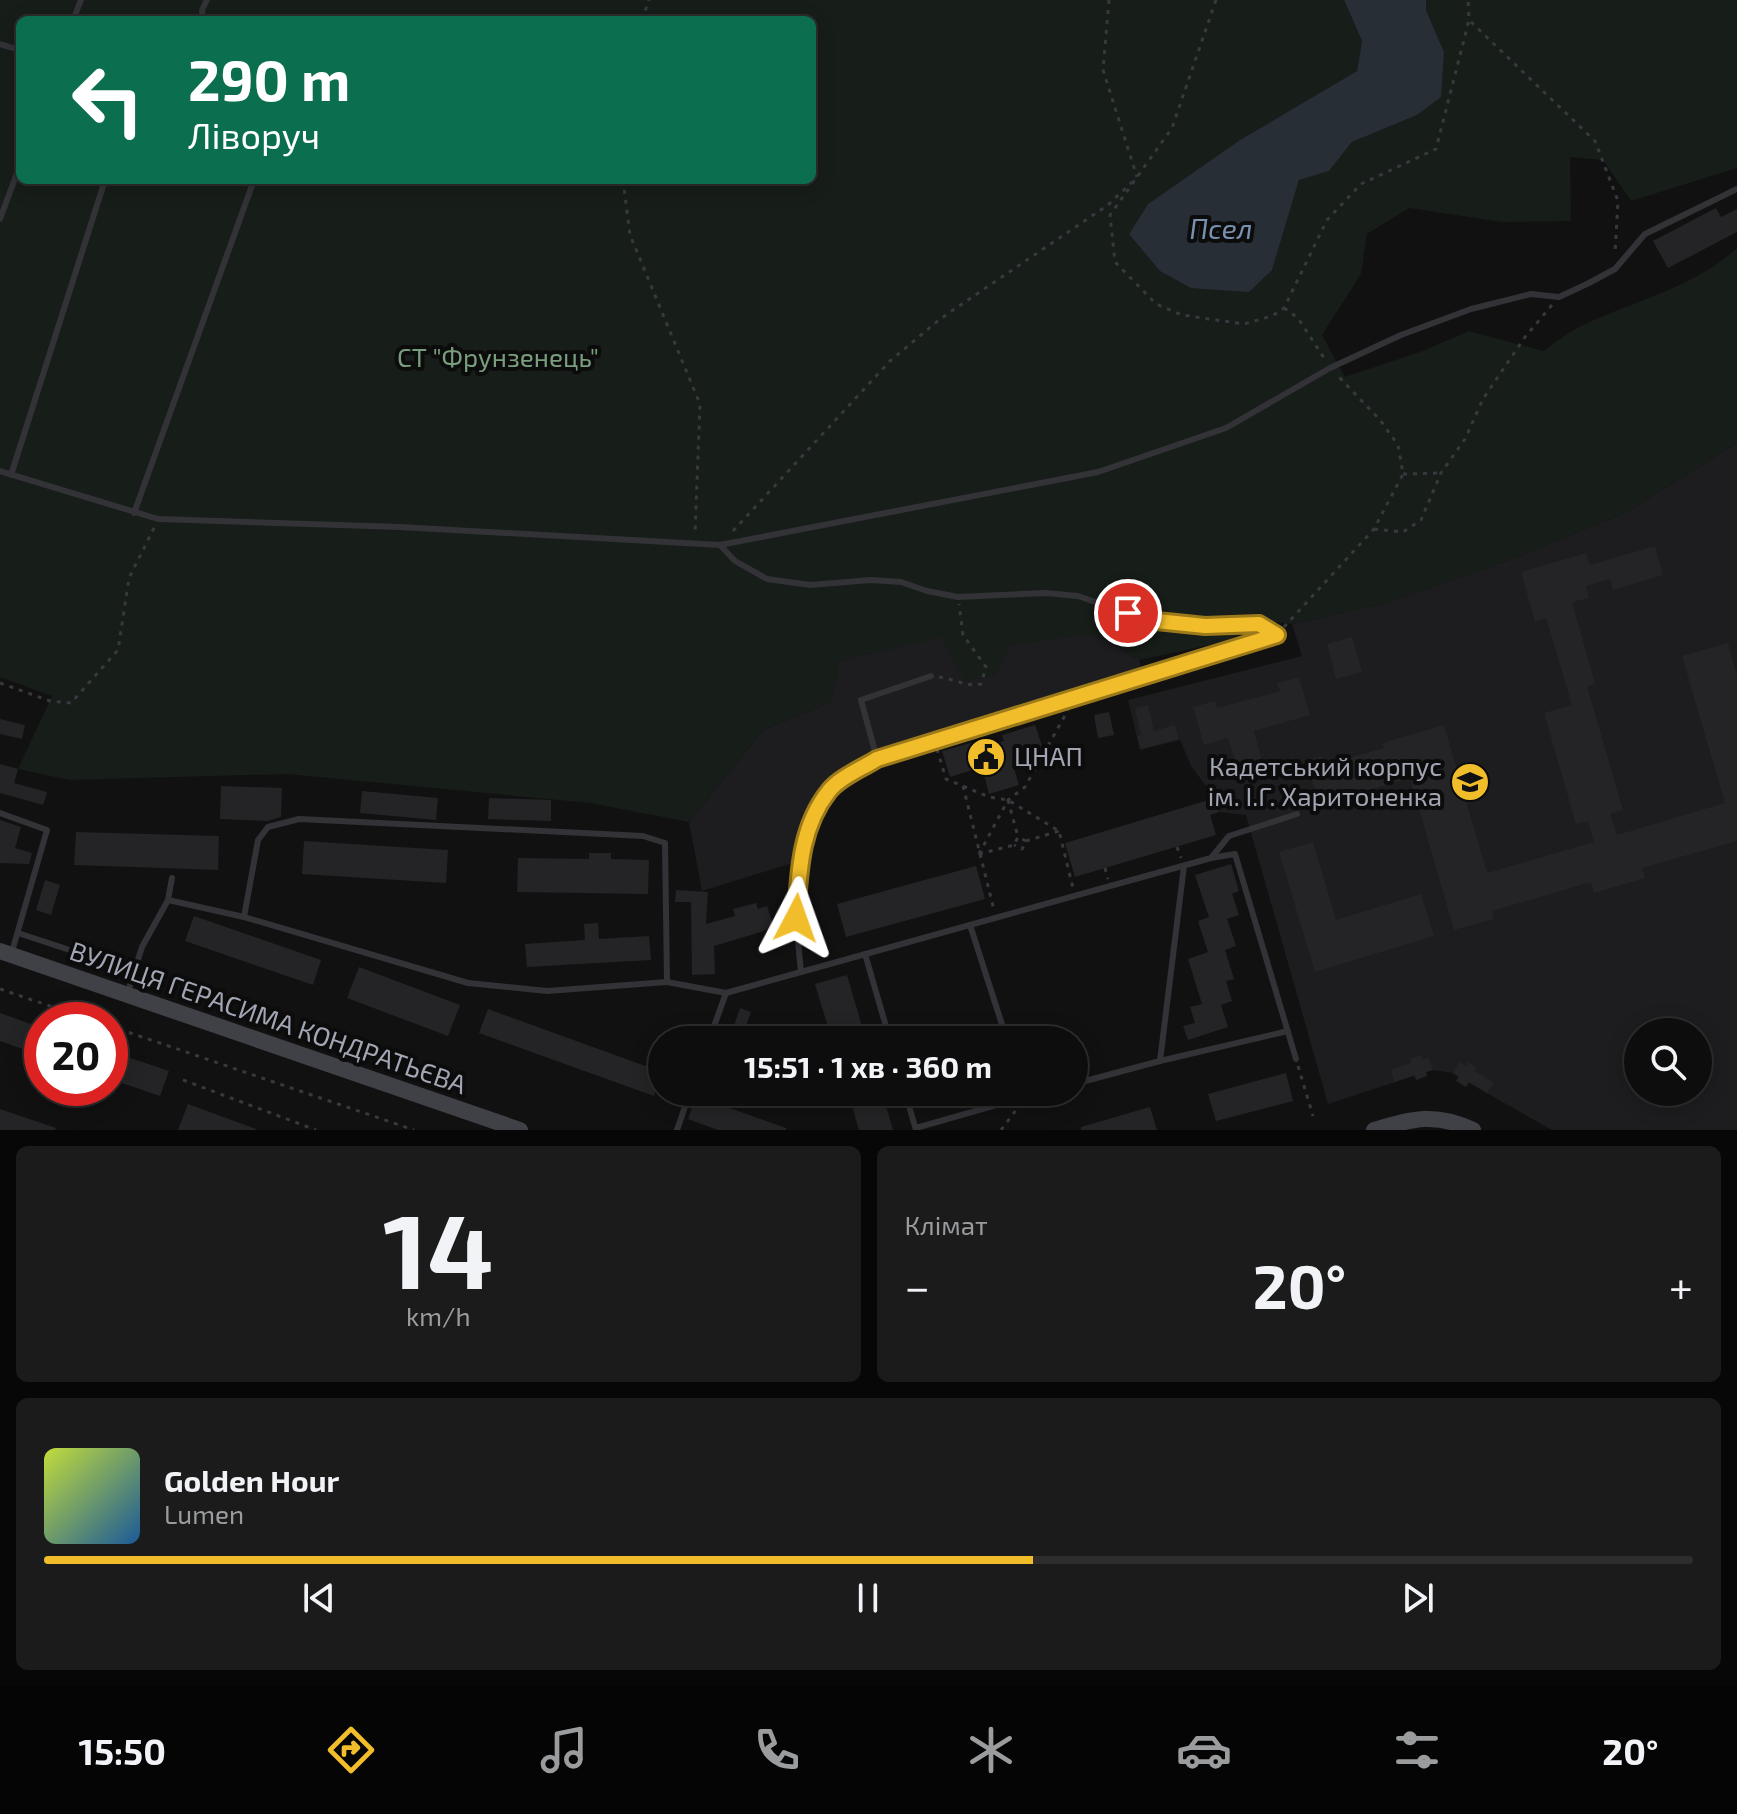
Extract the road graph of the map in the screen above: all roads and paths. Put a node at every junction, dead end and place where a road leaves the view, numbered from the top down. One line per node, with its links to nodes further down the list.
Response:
1 (1109, 0): 6 (path)
2 (1216, 0): 6 (path)
3 (1468, 0): 4 (path)
4 (1469, 20): 12 (path); 14 (path)
5 (16, 176): 11 (lane)
6 (1137, 177): 14 (path); 24 (path)
7 (104, 184): 19 (lane)
8 (253, 184): 20 (lane)
9 (623, 184): 23 (path)
10 (1737, 189): 12 (lane)
11 (0, 219)
12 (1615, 269): 13 (lane)
13 (1559, 297): 15 (lane); 17 (path)
14 (1284, 308): 15 (path)
15 (1330, 368): 18 (path); 24 (lane)
16 (0, 471): 19 (lane)
17 (1441, 473): 18 (path); 22 (path)
18 (1403, 474): 22 (path)
19 (11, 475): 20 (lane)
20 (134, 513): 21 (lane)
21 (158, 519): 23 (lane); 28 (path)
22 (1374, 529): 26 (path)
23 (694, 545): 24 (lane)
24 (720, 545): 25 (lane)
25 (958, 597): 27 (path); 29 (lane)
26 (1289, 620)
27 (931, 676): 31 (lane)
28 (0, 683)
29 (1075, 697): 30 (lane); 33 (path)
30 (935, 740): 31 (lane); 32 (path)
31 (877, 759): 53 (lane)
32 (963, 785): 33 (path); 40 (path)
33 (1008, 800): 36 (path); 37 (path); 40 (path)
34 (0, 813): 49 (lane)
35 (1297, 814): 41 (lane)
36 (1059, 831): 38 (path); 44 (path)
37 (1018, 837): 38 (path); 39 (path)
38 (1026, 841): 39 (path)
39 (1014, 845): 40 (path)
40 (979, 854): 47 (path)
41 (1211, 858): 42 (lane); 62 (lane)
42 (1184, 866): 44 (lane); 65 (lane)
43 (172, 878): 45 (lane)
44 (1075, 896): 47 (lane)
45 (168, 900): 46 (lane); 57 (lane)
46 (244, 917): 54 (lane); 54 (lane)
47 (996, 918): 48 (lane)
48 (970, 925): 51 (lane); 61 (lane)
49 (18, 933): 50 (lane); 52 (lane)
50 (5, 953): 57 (main road, ВУЛИЦЯ ГЕРАСИМА КОНДРАТЬЄВА)
51 (865, 954): 53 (lane); 60 (lane)
52 (88, 956)
53 (801, 972): 56 (lane)
54 (667, 982): 56 (lane)
55 (0, 989): 58 (path)
56 (726, 993): 59 (lane)
57 (127, 994): 76 (main road, ВУЛИЦЯ ГЕРАСИМА КОНДРАТЬЄВА)
58 (38, 1002)
59 (714, 1026)
60 (886, 1026)
61 (1002, 1026)
62 (1288, 1031): 64 (lane); 65 (lane)
63 (128, 1032): 75 (path)
64 (1296, 1059): 72 (path)
65 (1160, 1061): 67 (lane)
66 (183, 1080): 74 (path)
67 (1088, 1080)
68 (685, 1106): 77 (lane)
69 (909, 1106): 73 (lane)
70 (989, 1106): 73 (lane)
71 (1017, 1106): 78 (path)
72 (1313, 1116)
73 (916, 1129)
74 (316, 1130)
75 (414, 1130)
76 (520, 1130)
77 (677, 1130)
78 (1001, 1130)
79 (1374, 1130): 80 (main road)
80 (1473, 1130)

